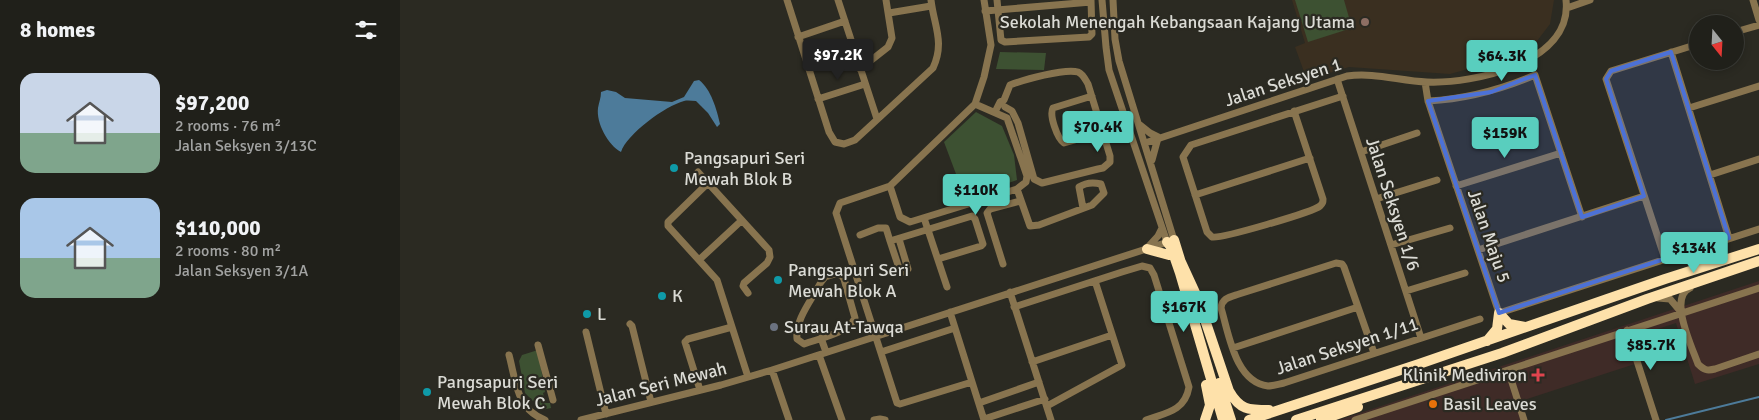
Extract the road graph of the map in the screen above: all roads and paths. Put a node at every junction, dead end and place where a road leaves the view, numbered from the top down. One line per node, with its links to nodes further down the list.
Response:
1 (787, 0): 20 (street)
2 (838, 0): 16 (street)
3 (886, 0): 15 (street)
4 (984, 0): 14 (street)
5 (997, 0): 13 (street)
6 (1102, 0): 39 (street)
7 (1113, 0): 38 (street)
8 (1590, 0): 12 (street)
9 (1753, 0): 17 (street)
10 (1091, 1): 13 (street); 13 (street)
11 (931, 3): 15 (street); 37 (street)
12 (1567, 4): 25 (street, Jalan Seksyen 1)
13 (998, 10): 14 (street)
14 (986, 11): 32 (street)
15 (889, 13): 23 (street)
16 (845, 20): 20 (street); 23 (street)
17 (1759, 20)
18 (1759, 25): 19 (street)
19 (1744, 29)
20 (798, 36): 30 (street)
21 (1689, 47): 22 (street)
22 (1671, 52): 34 (street); 58 (street)
23 (860, 69): 26 (street)
24 (1336, 79): 25 (street, Jalan Seksyen 1); 29 (street, Jalan Seksyen 1/6); 42 (street, Jalan Seksyen 1)
25 (1425, 82): 31 (street, Jalan Maju 5)
26 (865, 84): 30 (street); 37 (street)
27 (1759, 86): 34 (street)
28 (1092, 96): 33 (street); 40 (street); 40 (street)
29 (1343, 96): 35 (street); 44 (street, Jalan Seksyen 1/6)
30 (818, 99): 37 (street)
31 (1428, 102): 45 (street); 55 (street, Jalan Maju 5)
32 (975, 104): 36 (street); 54 (street)
33 (1005, 104): 36 (street); 40 (street)
34 (1688, 108): 51 (street)
35 (1294, 111): 46 (street); 57 (street)
36 (998, 113): 56 (street)
37 (876, 119)
38 (1138, 123): 42 (street); 43 (street)
39 (1128, 127): 43 (street); 47 (street)
40 (1102, 132)
41 (1417, 133): 44 (street)
42 (1159, 138): 43 (street, Jalan Seksyen 1); 49 (street)
43 (1145, 142): 47 (street); 49 (street)
44 (1361, 152): 59 (street, Jalan Seksyen 1/6)
45 (1561, 153): 55 (street); 62 (street)
46 (1310, 158): 57 (street); 57 (street)
47 (1139, 159): 65 (street)
48 (1759, 159): 51 (street)
49 (1152, 164): 72 (street)
50 (698, 172): 53 (street)
51 (1710, 175): 70 (street)
52 (1436, 180): 59 (street)
53 (707, 184): 64 (street); 80 (street)
54 (890, 186): 63 (street); 107 (street)
55 (1456, 186): 77 (street, Jalan Maju 5)
56 (1016, 189): 60 (street); 63 (street)
57 (1195, 195)
58 (1644, 196): 62 (street); 81 (street)
59 (1376, 199): 74 (street, Jalan Seksyen 1/6)
60 (1020, 200): 61 (street); 84 (street)
61 (1084, 208)
62 (1582, 216): 77 (street)
63 (924, 218): 68 (street)
64 (741, 221): 80 (street); 92 (street)
65 (1162, 228): 72 (street); 75 (street)
66 (1450, 228): 74 (street)
67 (1759, 228): 70 (street)
68 (928, 229): 71 (street); 79 (street); 79 (street)
69 (860, 234): 73 (street)
70 (1729, 238): 81 (street)
71 (899, 239): 73 (street); 73 (street)
72 (1171, 241): 75 (street, Jalan Seri Mewah); 78 (highway); 83 (highway); 143 (highway)
73 (890, 242)
74 (1391, 245): 90 (street, Jalan Seksyen 1/6)
75 (1147, 249): 78 (highway); 91 (street, Jalan Seri Mewah)
76 (1759, 249): 102 (highway)
77 (1478, 250): 98 (street, Jalan Maju 5)
78 (1169, 255): 142 (highway)
79 (938, 259): 88 (street)
80 (699, 260): 101 (street)
81 (1665, 260): 98 (street)
82 (1759, 261): 85 (highway)
83 (1181, 262): 130 (highway); 144 (highway)
84 (1003, 264)
85 (1746, 265): 93 (highway); 97 (street)
86 (1464, 272): 90 (street)
87 (1095, 281): 94 (street); 106 (street); 141 (street)
88 (948, 287)
89 (1759, 288): 97 (street)
90 (1406, 291): 109 (street, Jalan Seksyen 1/6)
91 (1010, 292): 94 (street); 96 (street, Jalan Seri Mewah)
92 (748, 293)
93 (1647, 298): 97 (street); 121 (highway)
94 (1014, 307): 118 (street)
95 (1358, 307): 112 (street); 112 (street, Jalan Seksyen 1/11); 115 (street)
96 (950, 312): 103 (street); 107 (street, Jalan Seri Mewah)
97 (1681, 312): 104 (street); 116 (street)
98 (1499, 313): 102 (highway); 110 (highway)
99 (1480, 319): 109 (street, Jalan Seksyen 1/11)
100 (630, 324): 127 (street)
101 (732, 327): 122 (street); 125 (street)
102 (1527, 327): 110 (highway)
103 (955, 328): 113 (street); 123 (street)
104 (1627, 330): 120 (street); 133 (street)
105 (586, 332): 131 (street)
106 (1112, 335): 118 (street); 128 (street)
107 (876, 336): 113 (street); 114 (street, Jalan Seri Mewah)
108 (821, 338): 108 (street); 114 (street)
109 (1421, 338): 115 (street, Jalan Seksyen 1/11)
110 (1486, 341): 130 (highway)
111 (538, 346): 126 (street)
112 (1233, 348): 115 (street, Jalan Seksyen 1/11)
113 (881, 352): 123 (street)
114 (822, 354): 119 (street, Jalan Seri Mewah); 137 (street)
115 (1374, 354)
116 (1759, 354)
117 (509, 355): 134 (street)
118 (1032, 362): 124 (street)
119 (772, 370): 122 (street, Jalan Seri Mewah); 136 (street)
120 (1508, 370): 148 (street); 149 (street)
121 (1437, 375): 146 (highway); 147 (highway)
122 (748, 377): 125 (street, Jalan Seri Mewah)
123 (972, 382): 129 (street)
124 (1039, 382): 128 (street); 129 (street)
125 (700, 390): 127 (street, Jalan Seri Mewah)
126 (553, 400)
127 (651, 402): 131 (street, Jalan Seri Mewah)
128 (1046, 402): 132 (street); 140 (street)
129 (979, 403): 132 (street)
130 (1286, 407): 145 (highway)
131 (606, 414): 135 (street, Jalan Seri Mewah)
132 (984, 419)
133 (1655, 419)
134 (545, 420)
135 (581, 420)
136 (789, 420)
137 (842, 420)
138 (874, 420): 139 (street)
139 (884, 420)
140 (1051, 420)
141 (1146, 420)
142 (1205, 420)
143 (1223, 420)
144 (1231, 420)
145 (1248, 420)
146 (1296, 420)
147 (1322, 420)
148 (1355, 420)
149 (1524, 420)

